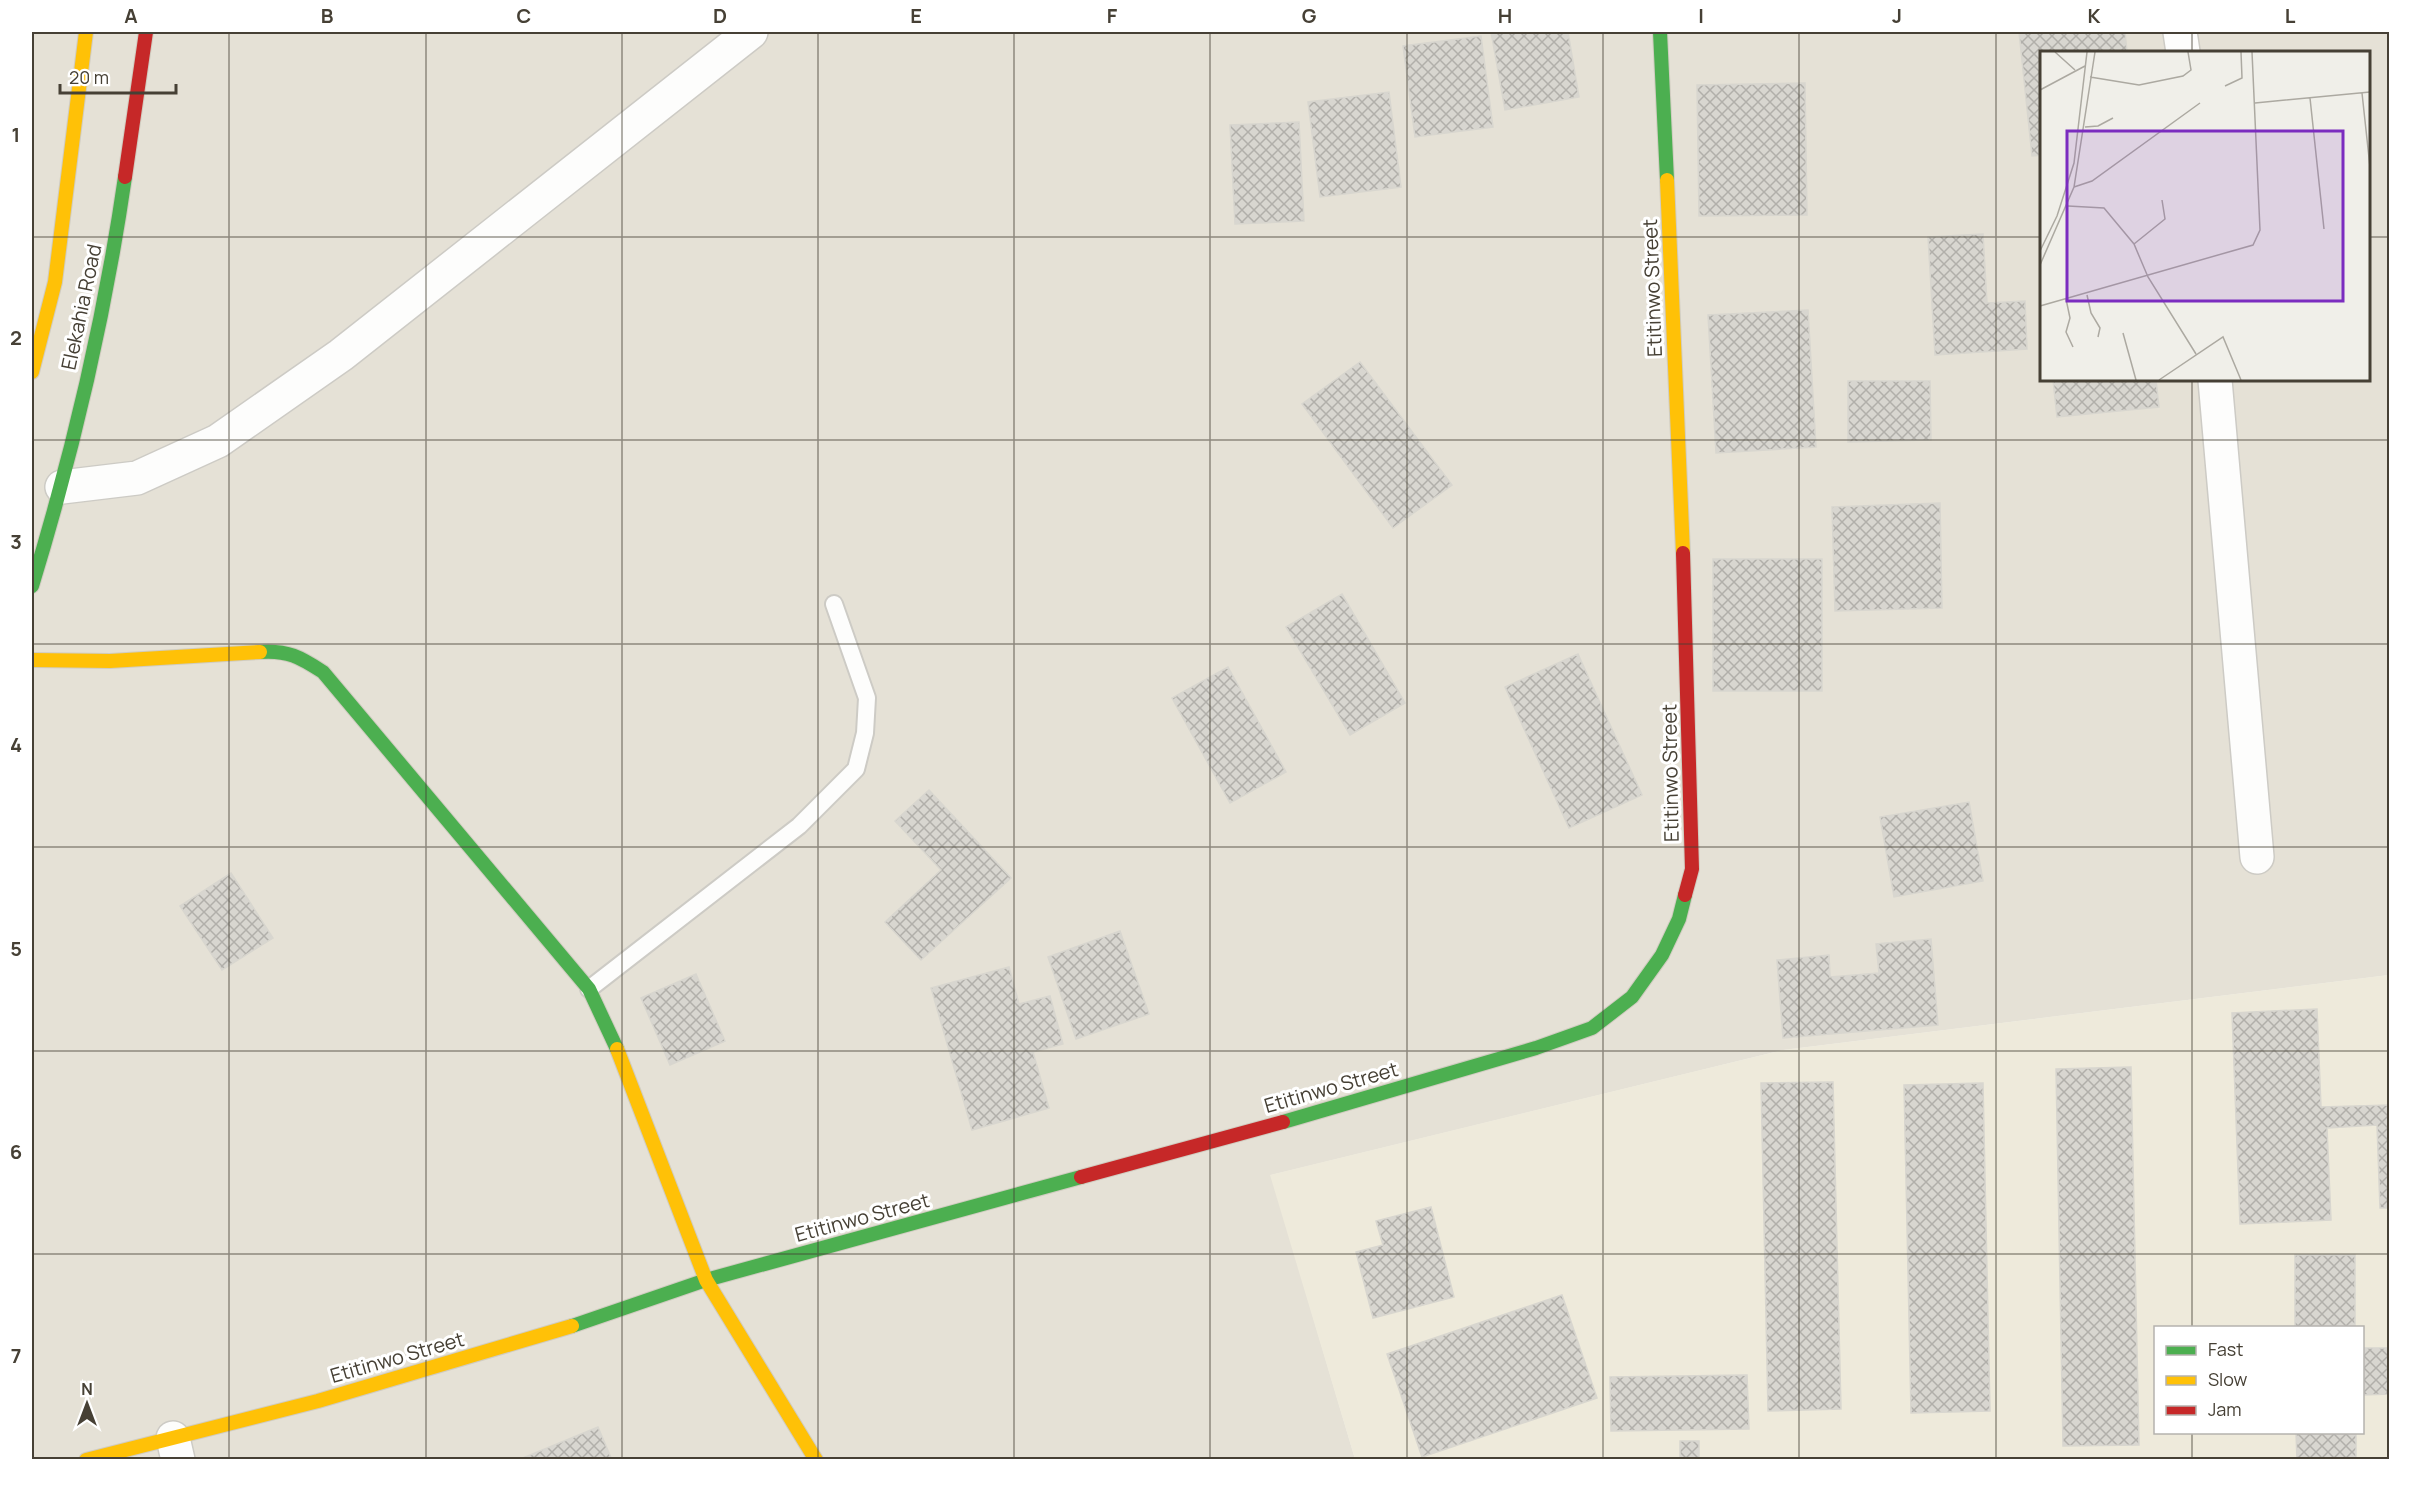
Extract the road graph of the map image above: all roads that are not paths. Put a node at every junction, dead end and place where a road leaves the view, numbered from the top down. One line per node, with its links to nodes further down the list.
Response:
1 (86, 32): 7 (street, Elekahia Road)
2 (146, 32): 9 (street, Elekahia Road)
3 (751, 32): 9 (street)
4 (1660, 32): 15 (street, Etitinwo Street)
5 (2180, 32): 6 (street)
6 (2183, 51)
7 (32, 372)
8 (2215, 381): 13 (street)
9 (62, 487): 10 (street, Elekahia Road)
10 (32, 586)
11 (834, 604): 14 (lane)
12 (32, 660): 14 (street)
13 (2257, 857)
14 (589, 989): 15 (street)
15 (706, 1280): 16 (street, Etitinwo Street); 18 (street)
16 (176, 1449): 17 (street, Etitinwo Street)
17 (86, 1460)
18 (816, 1460)

